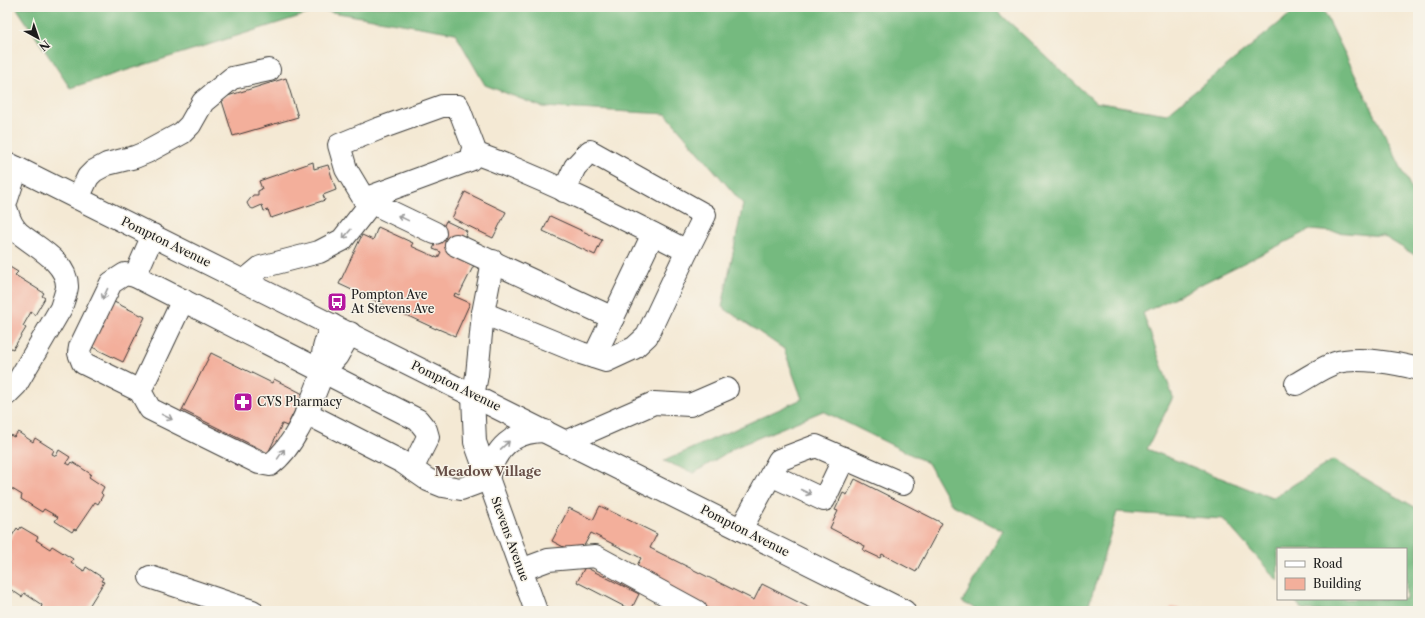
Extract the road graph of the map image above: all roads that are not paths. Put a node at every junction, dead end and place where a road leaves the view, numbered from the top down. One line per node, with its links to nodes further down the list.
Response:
1 (269, 70): 5 (main road)
2 (472, 152): 4 (main road); 7 (main road); 7 (main road)
3 (12, 166): 5 (main road, Pompton Avenue); 6 (main road)
4 (564, 191): 10 (main road); 13 (main road)
5 (78, 198): 11 (main road, Pompton Avenue)
6 (7, 199)
7 (368, 201): 9 (main road, one-way to 7); 16 (main road, one-way to 16)
8 (7, 211): 27 (main road)
9 (434, 233)
10 (653, 234): 13 (main road); 19 (main road)
11 (153, 235): 15 (main road); 16 (main road, Pompton Avenue)
12 (456, 244): 14 (main road)
13 (687, 251): 21 (main road)
14 (493, 261): 18 (main road, Stevens Avenue); 19 (main road)
15 (135, 276): 17 (main road); 26 (main road, one-way to 26)
16 (244, 281): 20 (main road, Pompton Avenue)
17 (184, 300): 23 (main road); 26 (main road)
18 (483, 313): 21 (main road); 28 (main road, Stevens Avenue)
19 (613, 318): 21 (main road)
20 (341, 329): 23 (main road); 28 (main road, Pompton Avenue)
21 (594, 357)
22 (1418, 369): 24 (main road)
23 (323, 372): 29 (main road); 33 (main road)
24 (1296, 384)
25 (727, 389): 31 (main road)
26 (140, 391): 29 (main road, one-way to 29)
27 (7, 394)
28 (472, 396): 30 (main road, Pompton Avenue); 35 (main road, Stevens Avenue)
29 (303, 420): 33 (main road)
30 (545, 432): 31 (main road, Pompton Avenue); 35 (main road, one-way to 30)
31 (565, 442): 37 (main road, Pompton Avenue)
32 (844, 458): 34 (main road); 34 (main road, one-way to 32); 36 (main road)
33 (412, 469): 35 (main road)
34 (771, 475): 37 (main road)
35 (488, 479): 38 (main road, Stevens Avenue)
36 (903, 484)
37 (741, 529): 43 (main road, Pompton Avenue)
38 (521, 570): 41 (main road, Stevens Avenue); 42 (main road)
39 (150, 577): 40 (main road)
40 (252, 611)
41 (536, 611)
42 (696, 611)
43 (904, 611)

